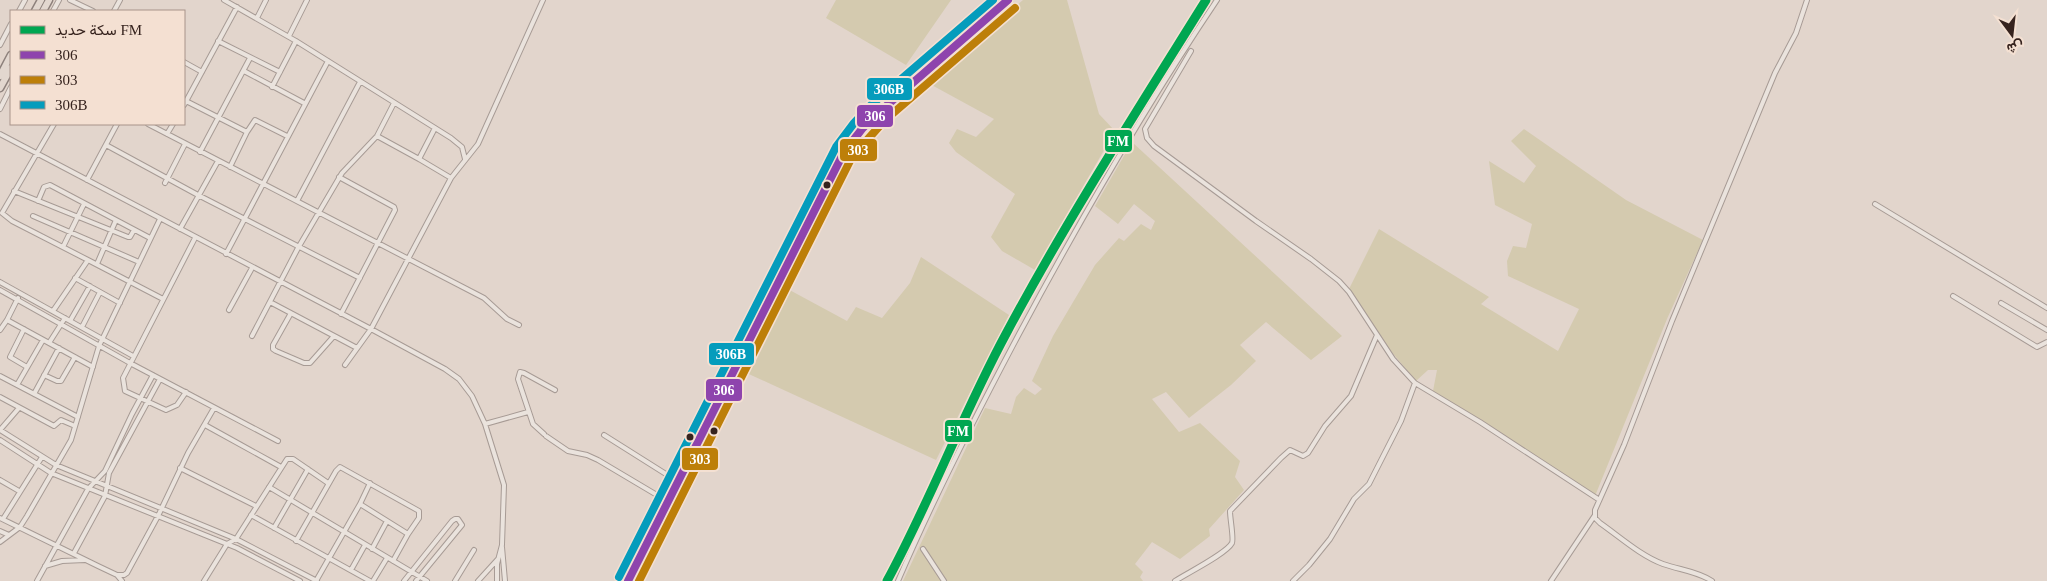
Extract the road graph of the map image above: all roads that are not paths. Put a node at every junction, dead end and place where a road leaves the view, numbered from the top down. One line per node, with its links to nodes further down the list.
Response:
1 (70, 0): 10 (street)
2 (224, 0): 9 (street)
3 (266, 0): 11 (street)
4 (543, 0): 51 (street)
5 (1008, 0): 165 (main road)
6 (1218, 0): 227 (street)
7 (1807, 0): 174 (street)
8 (305, 1): 13 (street)
9 (237, 7): 11 (street); 15 (street)
10 (91, 10)
11 (257, 18): 13 (street)
12 (10, 26): 16 (street)
13 (289, 36): 14 (street)
14 (296, 40): 20 (street); 25 (street)
15 (218, 41): 19 (street); 24 (street)
16 (0, 45)
17 (1191, 51): 118 (street)
18 (10, 57): 26 (main road)
19 (250, 58): 23 (street); 25 (street)
20 (328, 61): 27 (street); 32 (street)
21 (185, 63): 24 (street)
22 (10, 70): 29 (main road)
23 (244, 71): 28 (street); 35 (street)
24 (202, 72): 31 (street)
25 (280, 72): 28 (street)
26 (0, 76)
27 (360, 82): 33 (street); 63 (street)
28 (272, 87): 32 (street)
29 (0, 88)
30 (10, 89): 34 (street)
31 (185, 103): 35 (street)
32 (304, 103): 44 (street)
33 (394, 103): 40 (street); 45 (street)
34 (0, 109)
35 (219, 118): 41 (street); 48 (street)
36 (53, 125): 49 (street)
37 (116, 125): 47 (street)
38 (150, 125): 43 (street)
39 (172, 125): 43 (street)
40 (435, 128): 50 (street); 51 (street)
41 (247, 132): 44 (street); 53 (street)
42 (0, 134): 49 (street)
43 (167, 134): 46 (street)
44 (287, 136): 58 (street)
45 (377, 136): 50 (street); 54 (street)
46 (185, 144): 48 (street); 55 (street)
47 (106, 145): 55 (street); 57 (street)
48 (200, 152): 52 (street)
49 (37, 154): 57 (street); 60 (street)
50 (419, 159): 56 (street)
51 (465, 159): 56 (street)
52 (218, 161): 53 (street); 61 (street)
53 (230, 167): 58 (street)
54 (339, 177): 66 (street); 78 (street)
55 (167, 178): 59 (street); 61 (street)
56 (451, 178): 83 (street)
57 (88, 180): 70 (street)
58 (262, 182): 63 (street); 69 (street)
59 (165, 184)
60 (14, 191): 62 (street); 79 (street)
61 (198, 195): 69 (street); 72 (street)
62 (38, 201): 64 (street); 68 (street)
63 (297, 201): 66 (street)
64 (84, 204): 68 (street); 71 (street)
65 (1875, 204): 103 (street)
66 (318, 212): 78 (street); 81 (street)
67 (33, 216): 74 (street)
68 (76, 218): 74 (street); 75 (street)
69 (245, 218): 81 (street); 82 (street)
70 (160, 219): 72 (street); 76 (street)
71 (116, 220): 73 (street); 75 (street)
72 (180, 229): 77 (street)
73 (134, 230): 75 (street); 76 (street)
74 (70, 232): 79 (street); 80 (street)
75 (111, 232): 80 (street)
76 (150, 238): 85 (street)
77 (195, 238): 82 (street); 98 (street)
78 (378, 244): 83 (street); 89 (street)
79 (63, 246): 84 (street)
80 (104, 246): 85 (street); 86 (street)
81 (298, 248): 89 (street); 91 (street)
82 (226, 254): 87 (street)
83 (408, 259): 112 (street); 114 (street)
84 (88, 260): 86 (street); 88 (street)
85 (139, 262): 92 (street)
86 (97, 264): 92 (street)
87 (252, 268): 91 (street); 104 (street)
88 (75, 278): 93 (street); 105 (street)
89 (360, 278): 107 (street)
90 (0, 282): 96 (street)
91 (280, 282): 100 (street); 107 (street)
92 (130, 283): 98 (street); 101 (street)
93 (90, 286): 95 (street); 110 (street)
94 (0, 290): 99 (street)
95 (100, 292): 101 (street); 113 (street)
96 (20, 294): 99 (street); 105 (street)
97 (1953, 296): 123 (street)
98 (163, 299): 128 (street)
99 (17, 300): 109 (street); 111 (street)
100 (270, 302): 106 (street); 119 (street)
101 (120, 303): 121 (street)
102 (2002, 303): 117 (street)
103 (2047, 308)
104 (229, 310)
105 (52, 311): 108 (street)
106 (291, 312): 120 (street); 120 (street)
107 (341, 314): 114 (street)
108 (65, 318): 110 (street); 111 (street)
109 (7, 320): 115 (street); 116 (street)
110 (70, 321): 113 (street)
111 (61, 325): 124 (street); 125 (street)
112 (519, 325)
113 (82, 328): 121 (street)
114 (371, 329): 127 (street); 151 (street)
115 (0, 330)
116 (24, 330): 122 (street); 133 (street)
117 (2047, 330)
118 (1377, 335): 138 (street); 229 (street)
119 (252, 336)
120 (334, 336): 127 (street)
121 (102, 339): 125 (street); 128 (street)
122 (43, 340): 124 (street); 133 (street)
123 (2047, 342)
124 (49, 343): 126 (street)
125 (99, 346): 130 (street); 132 (street)
126 (59, 348): 129 (street); 134 (street)
127 (358, 348): 131 (street)
128 (133, 356): 130 (street)
129 (75, 357): 132 (street); 134 (street)
130 (130, 363): 135 (street); 144 (street)
131 (345, 365)
132 (93, 366): 149 (street)
133 (27, 367): 139 (street)
134 (44, 375): 142 (street)
135 (153, 375): 137 (street); 144 (street)
136 (0, 376): 139 (street)
137 (160, 379): 141 (street); 145 (street)
138 (1415, 383): 174 (street); 230 (street)
139 (17, 385): 142 (street)
140 (555, 390): 148 (street)
141 (186, 392): 145 (street); 147 (street)
142 (34, 394): 149 (street)
143 (0, 397): 146 (street)
144 (140, 399): 145 (street); 166 (street)
145 (148, 402): 169 (street)
146 (19, 408): 152 (street); 153 (street)
147 (214, 408): 150 (street); 156 (street)
148 (528, 412): 151 (street); 176 (street)
149 (78, 417): 152 (street)
150 (205, 424): 160 (street); 161 (street)
151 (485, 424): 198 (street)
152 (75, 426): 159 (street)
153 (0, 430): 157 (street)
154 (604, 435): 165 (street)
155 (0, 440): 158 (street)
156 (278, 441)
157 (42, 457): 158 (street); 159 (street)
158 (37, 465): 163 (street); 172 (street)
159 (56, 465): 163 (street); 166 (street)
160 (281, 467): 162 (street); 170 (street)
161 (180, 468): 178 (street); 179 (street)
162 (308, 469): 167 (street); 175 (street)
163 (51, 473): 171 (street); 186 (street)
164 (0, 480): 172 (street)
165 (677, 481): 176 (main road)
166 (95, 482): 169 (street); 171 (street)
167 (328, 483): 168 (street); 180 (street)
168 (370, 483): 177 (street); 190 (street)
169 (107, 486): 173 (street); 179 (street)
170 (269, 488): 175 (street); 178 (street)
171 (88, 489): 173 (street); 196 (street)
172 (19, 491): 184 (street)
173 (105, 496): 183 (street); 202 (street)
174 (1598, 499): 182 (street)
175 (290, 501): 180 (street); 187 (street)
176 (666, 501): 226 (main road)
177 (360, 504): 185 (street); 189 (street)
178 (256, 506): 181 (street)
179 (160, 509): 183 (street); 192 (street)
180 (311, 514): 189 (street); 193 (street)
181 (251, 515): 187 (street); 192 (street)
182 (1595, 515): 231 (street); 232 (street)
183 (158, 516): 195 (street); 211 (street)
184 (1, 518): 186 (street)
185 (387, 522): 190 (street); 199 (street)
186 (20, 527): 191 (street); 196 (street)
187 (274, 528): 193 (street)
188 (0, 531): 191 (street)
189 (343, 533): 197 (street); 203 (street)
190 (408, 534): 207 (street)
191 (8, 535): 194 (street)
192 (236, 539): 195 (street); 218 (street)
193 (296, 541): 203 (street)
194 (0, 542)
195 (227, 544): 216 (street); 217 (street)
196 (57, 545): 202 (street); 208 (street)
197 (365, 545): 199 (street); 209 (street)
198 (502, 545): 205 (street); 225 (street)
199 (372, 549): 204 (street)
200 (923, 549): 228 (street)
201 (474, 550): 213 (street)
202 (74, 553): 206 (street)
203 (328, 558): 209 (street); 218 (street)
204 (388, 558): 207 (street); 219 (street)
205 (498, 559): 223 (street); 224 (street)
206 (85, 560): 208 (street); 211 (street)
207 (393, 561): 210 (street)
208 (45, 566): 214 (street)
209 (350, 570): 219 (street)
210 (412, 572): 212 (street); 212 (street); 220 (street)
211 (117, 575): 215 (street)
212 (420, 577): 221 (street); 222 (street)
213 (458, 580)
214 (37, 581)
215 (122, 581)
216 (204, 581)
217 (300, 581)
218 (316, 581)
219 (372, 581)
220 (404, 581)
221 (416, 581)
222 (427, 581)
223 (478, 581)
224 (497, 581)
225 (505, 581)
226 (628, 581)
227 (898, 581)
228 (944, 581)
229 (1175, 581)
230 (1293, 581)
231 (1551, 581)
232 (1712, 581)

